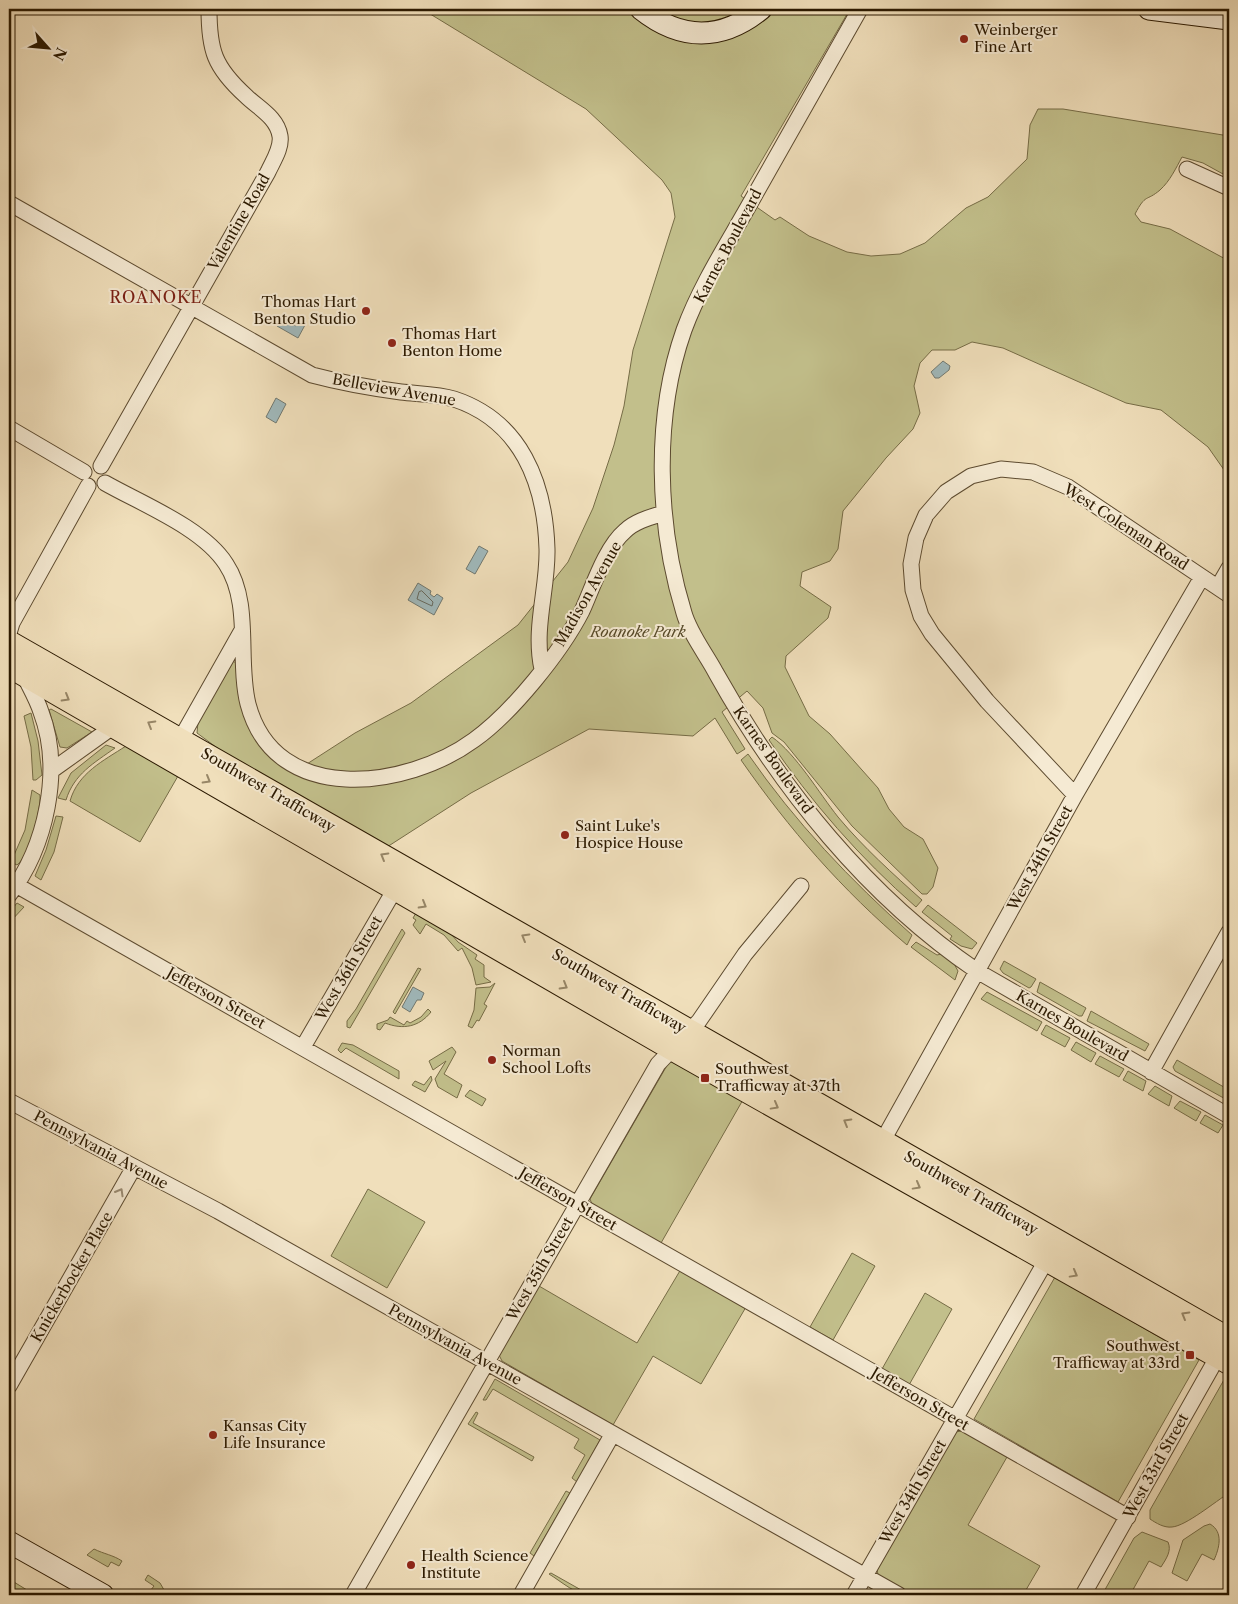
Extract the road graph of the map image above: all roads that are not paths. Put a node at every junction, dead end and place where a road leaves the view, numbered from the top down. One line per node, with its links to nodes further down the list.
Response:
1 (209, 9): 10 (street, Valentine Road)
2 (641, 9): 3 (street)
3 (761, 9)
4 (860, 9): 15 (street, Karnes Boulevard)
5 (1149, 9): 6 (street)
6 (1229, 19)
7 (1187, 169): 8 (street)
8 (1229, 188)
9 (9, 203): 10 (street, Belleview Avenue)
10 (190, 306): 12 (street, Valentine Road); 21 (street, Belleview Avenue)
11 (9, 428): 13 (street)
12 (101, 466): 13 (street); 14 (street)
13 (86, 479): 14 (street); 20 (street)
14 (105, 483): 19 (street, Madison Avenue)
15 (664, 513): 21 (street, Madison Avenue); 30 (street, Karnes Boulevard)
16 (1229, 568): 18 (street)
17 (1202, 577): 18 (street, West Coleman Road); 25 (street, West 34th Street); 25 (street, West Coleman Road)
18 (1223, 591)
19 (241, 632): 21 (street, Madison Avenue); 23 (street)
20 (12, 649): 22 (main road, Southwest Trafficway, one-way to 22); 23 (main road, Southwest Trafficway, one-way to 20); 24 (street)
21 (542, 669)
22 (114, 726): 24 (street); 28 (main road, Southwest Trafficway, one-way to 28)
23 (180, 740): 31 (main road, Southwest Trafficway, one-way to 23)
24 (51, 771): 27 (street)
25 (1075, 795): 30 (street, West 34th Street)
26 (801, 886): 31 (street, West 35th Street)
27 (11, 887): 32 (street, Jefferson Street)
28 (395, 889): 32 (street, West 36th Street); 33 (main road, Southwest Trafficway, one-way to 33)
29 (1229, 932): 34 (street)
30 (977, 971): 34 (street, Karnes Boulevard); 37 (street, West 34th Street)
31 (688, 1030): 33 (street, West 35th Street); 37 (main road, Southwest Trafficway, one-way to 31)
32 (303, 1047): 39 (street, Jefferson Street)
33 (672, 1048): 39 (street, West 35th Street); 40 (main road, Southwest Trafficway, one-way to 40)
34 (1151, 1072): 36 (street, Karnes Boulevard)
35 (9, 1101): 38 (street, Pennsylvania Avenue)
36 (1229, 1116)
37 (882, 1142): 41 (main road, Southwest Trafficway, one-way to 37)
38 (134, 1167): 42 (street, Pennsylvania Avenue); 43 (street, Knickerbocker Place, one-way to 38)
39 (577, 1204): 42 (street, West 35th Street); 44 (street, Jefferson Street)
40 (1047, 1259): 41 (main road, Southwest Trafficway, one-way to 41); 44 (street, West 34th Street)
41 (1227, 1347): 46 (street, West 33rd Street)
42 (487, 1361): 45 (street, Pennsylvania Avenue); 50 (street, West 35th Street)
43 (9, 1386)
44 (955, 1418): 46 (street, Jefferson Street); 48 (street, West 34th Street)
45 (612, 1435): 48 (street, Pennsylvania Avenue); 51 (street)
46 (1128, 1517): 54 (street, West 33rd Street)
47 (9, 1542): 49 (street)
48 (866, 1576): 52 (street, West 34th Street); 53 (street, Pennsylvania Avenue)
49 (103, 1595)
50 (353, 1595)
51 (521, 1595)
52 (854, 1595)
53 (899, 1595)
54 (1083, 1595)

